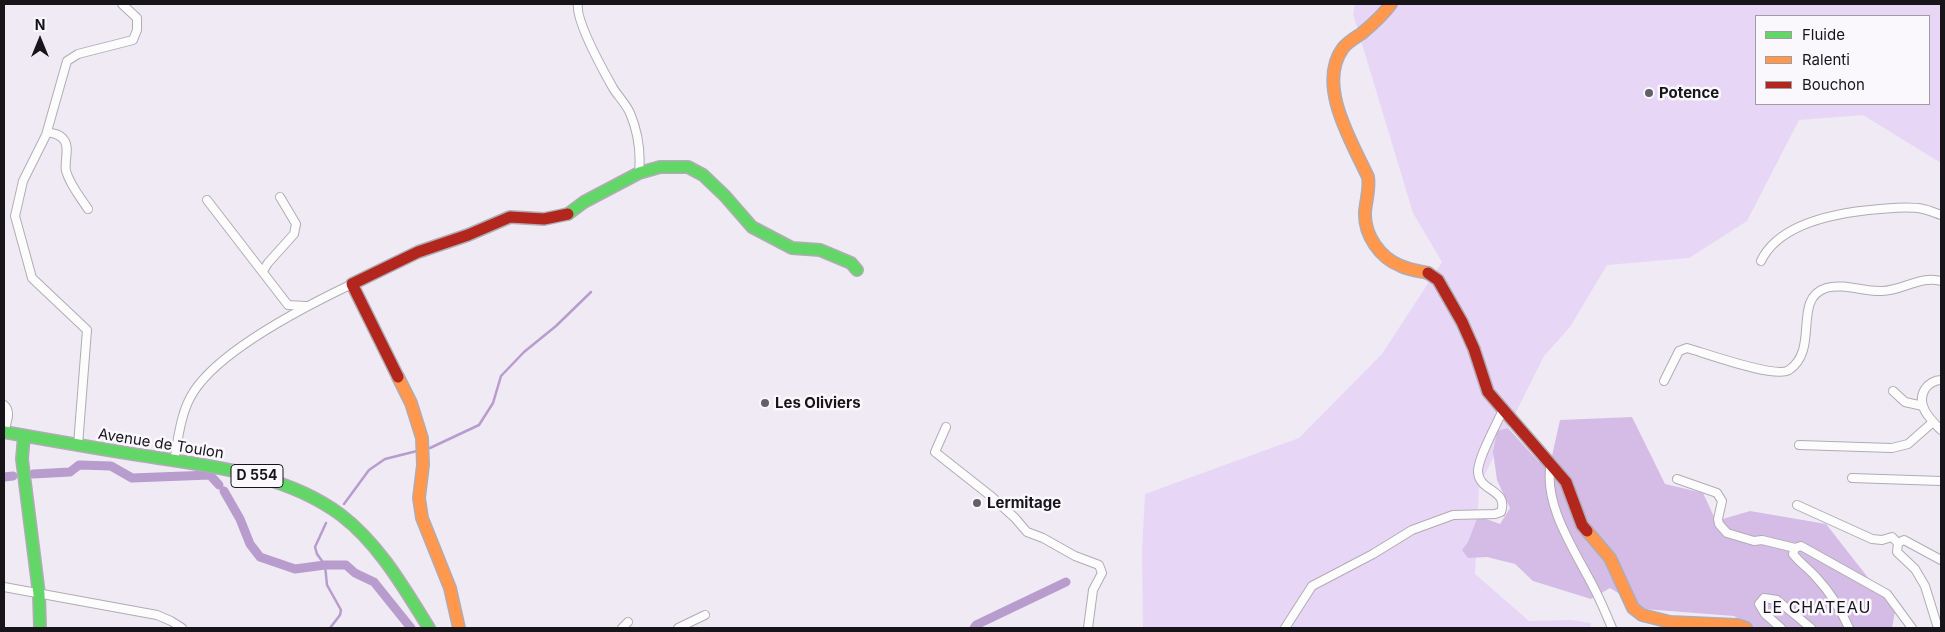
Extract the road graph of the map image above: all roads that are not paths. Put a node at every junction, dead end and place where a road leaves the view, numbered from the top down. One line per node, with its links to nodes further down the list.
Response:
1 (122, 4): 4 (street)
2 (578, 4): 5 (street)
3 (1391, 4): 21 (street)
4 (47, 132): 8 (street); 27 (street)
5 (639, 173): 11 (street); 14 (street)
6 (280, 197): 12 (street)
7 (207, 200): 12 (street)
8 (88, 209)
9 (1941, 215): 10 (street)
10 (1761, 261)
11 (857, 270)
12 (263, 271): 15 (street)
13 (1941, 281): 17 (street)
14 (352, 284): 15 (street); 44 (street)
15 (306, 306): 29 (street)
16 (1941, 380): 20 (street)
17 (1664, 382)
18 (1893, 391): 20 (street)
19 (4, 404): 25 (street)
20 (1923, 406): 22 (street)
21 (1503, 410): 30 (street); 47 (street)
22 (1934, 422): 24 (street); 28 (street)
23 (946, 427): 46 (street)
24 (1941, 430)
25 (4, 432): 26 (street, Avenue de Toulon / D 554)
26 (24, 436): 27 (street, Avenue de Toulon / D 554); 39 (street)
27 (78, 445): 29 (street, Avenue de Toulon / D 554)
28 (1799, 445)
29 (174, 461): 43 (street, Avenue de Toulon / D 554)
30 (1551, 463): 48 (street); 49 (street)
31 (1852, 478): 33 (street)
32 (1677, 479): 36 (street)
33 (1941, 481)
34 (1797, 505): 35 (street)
35 (1898, 543): 37 (street); 54 (street)
36 (1795, 548): 52 (street); 53 (street)
37 (1941, 560)
38 (4, 587): 39 (street)
39 (39, 594): 41 (street); 42 (street)
40 (705, 615): 45 (street)
41 (40, 628)
42 (182, 628)
43 (429, 628)
44 (459, 628)
45 (678, 628)
46 (1088, 628)
47 (1285, 628)
48 (1612, 628)
49 (1746, 628)
50 (1781, 628): 51 (street)
51 (1811, 628)
52 (1849, 628)
53 (1912, 628)
54 (1938, 628)

